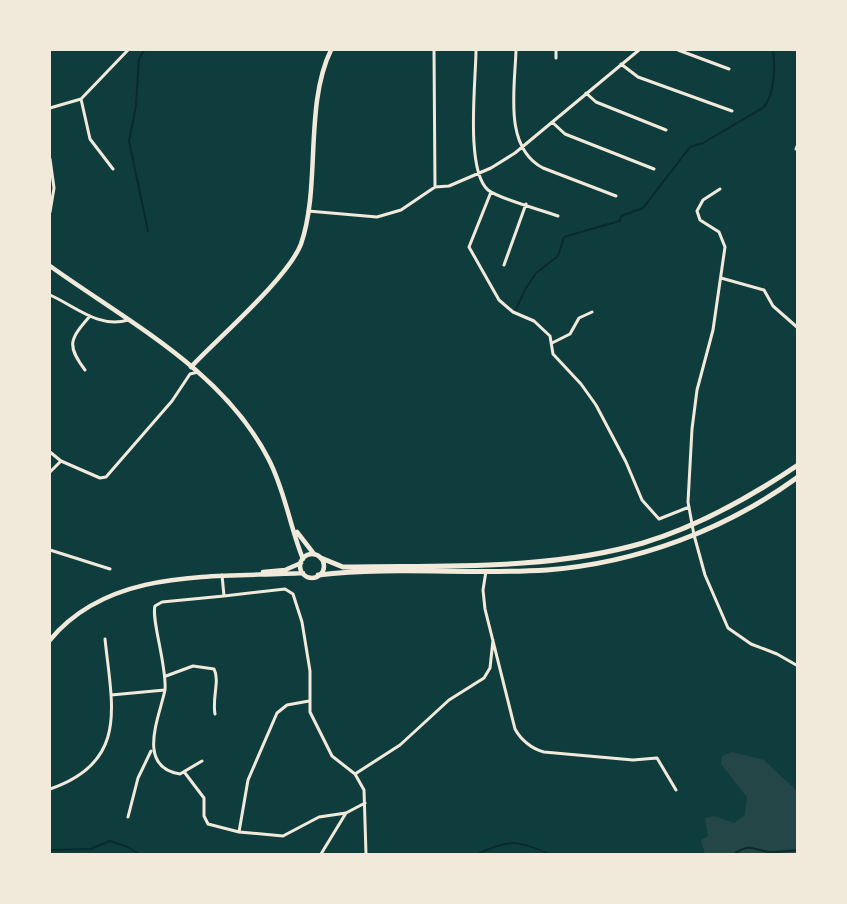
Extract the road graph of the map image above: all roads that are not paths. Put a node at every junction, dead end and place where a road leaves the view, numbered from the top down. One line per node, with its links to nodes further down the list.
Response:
1 (128, 50): 13 (street)
2 (331, 50): 31 (main road)
3 (434, 50): 25 (street)
4 (476, 50): 24 (street)
5 (516, 50): 19 (street)
6 (556, 50): 9 (street)
7 (639, 50): 10 (street)
8 (678, 50): 11 (street)
9 (556, 58)
10 (621, 64): 12 (street); 15 (street)
11 (729, 69)
12 (586, 93): 16 (street); 17 (street)
13 (81, 99): 14 (street); 22 (street)
14 (50, 108)
15 (732, 111)
16 (552, 122): 19 (street); 23 (street)
17 (666, 130)
18 (798, 144): 20 (street)
19 (521, 147): 24 (street); 29 (street)
20 (796, 149)
21 (50, 159): 26 (street)
22 (112, 169)
23 (654, 169)
24 (477, 174): 25 (street); 28 (street)
25 (435, 187): 31 (street)
26 (52, 189): 32 (street)
27 (720, 189): 36 (street)
28 (491, 192): 30 (street); 42 (street)
29 (616, 196)
30 (526, 204): 33 (street); 34 (street)
31 (307, 211): 43 (main road)
32 (50, 212)
33 (558, 216)
34 (504, 264)
35 (50, 266): 40 (main road)
36 (721, 278): 41 (street); 51 (street)
37 (50, 295): 39 (street)
38 (592, 312): 42 (street)
39 (90, 316): 40 (street); 44 (street)
40 (128, 320): 43 (main road)
41 (798, 328)
42 (552, 343): 51 (street)
43 (191, 367): 45 (main road)
44 (85, 370)
45 (198, 372): 47 (street); 53 (main road)
46 (50, 452): 47 (street)
47 (61, 461): 49 (street)
48 (798, 465): 52 (main road)
49 (50, 472)
50 (798, 477): 54 (main road)
51 (689, 507): 52 (street)
52 (692, 525): 54 (street); 57 (main road)
53 (295, 530): 56 (main road); 58 (main road)
54 (694, 535): 60 (main road); 69 (street)
55 (50, 550): 59 (street)
56 (314, 554): 57 (main road); 58 (main road)
57 (321, 558): 64 (main road)
58 (302, 561): 61 (main road); 62 (main road)
59 (110, 569)
60 (486, 571): 64 (main road); 68 (street)
61 (303, 573): 62 (main road); 64 (main road)
62 (255, 574): 63 (main road)
63 (222, 575): 65 (street); 67 (main road)
64 (318, 575)
65 (224, 596): 70 (street); 73 (street)
66 (105, 639): 72 (street)
67 (50, 640)
68 (493, 640): 78 (street); 80 (street)
69 (798, 666)
70 (166, 676): 71 (street); 74 (street)
71 (165, 690): 72 (street); 75 (street)
72 (111, 695): 79 (street)
73 (309, 701): 78 (street); 84 (street)
74 (215, 714)
75 (152, 749): 77 (street); 83 (street)
76 (202, 761): 77 (street)
77 (185, 773): 84 (street)
78 (355, 774): 81 (street)
79 (50, 789)
80 (676, 790)
81 (365, 803): 82 (street); 86 (street)
82 (346, 813): 84 (street); 85 (street)
83 (128, 817)
84 (239, 832)
85 (321, 855)
86 (366, 855)

